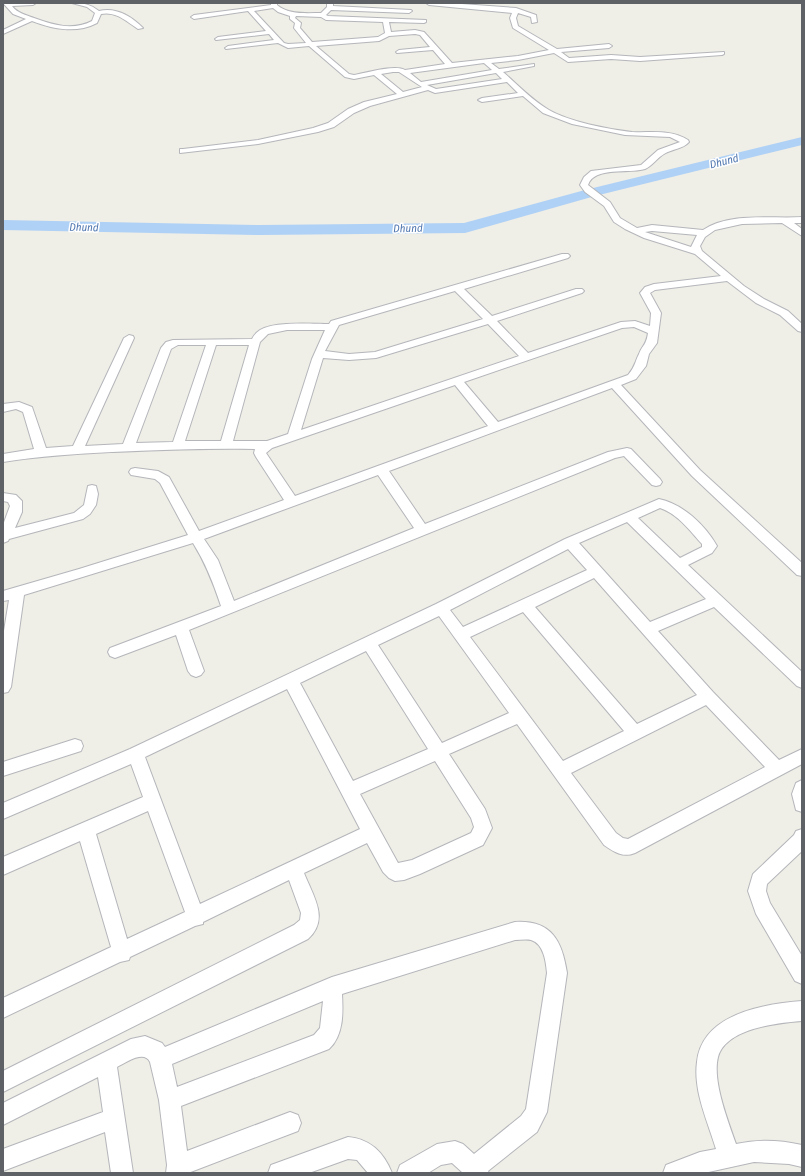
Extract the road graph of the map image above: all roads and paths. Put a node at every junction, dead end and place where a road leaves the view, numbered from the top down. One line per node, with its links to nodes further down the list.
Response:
1 (32, 3): 4 (street)
2 (76, 3): 10 (street)
3 (429, 3): 8 (street)
4 (7, 4): 14 (street)
5 (274, 5): 7 (street); 11 (street)
6 (330, 6): 9 (street); 12 (street); 15 (street)
7 (250, 10): 13 (street); 13 (street)
8 (516, 10): 18 (street); 29 (street)
9 (408, 11)
10 (98, 13): 14 (street); 21 (street)
11 (293, 14): 12 (street); 30 (street)
12 (323, 15): 15 (street)
13 (254, 16): 19 (street)
14 (32, 19): 22 (street)
15 (343, 20): 16 (street)
16 (386, 20): 17 (street); 24 (street)
17 (424, 21)
18 (534, 22)
19 (262, 23): 20 (street); 23 (street)
20 (254, 24)
21 (140, 28)
22 (3, 32)
23 (270, 32): 25 (street); 27 (street)
24 (388, 34): 26 (street); 34 (street)
25 (218, 39)
26 (373, 39): 30 (street); 31 (street)
27 (279, 41): 30 (street); 33 (street)
28 (558, 42): 29 (street)
29 (544, 43): 35 (street)
30 (310, 44): 43 (street)
31 (386, 44)
32 (610, 46): 35 (street)
33 (228, 48)
34 (435, 48): 36 (street); 39 (street)
35 (555, 51): 37 (street); 38 (street)
36 (399, 52)
37 (722, 53)
38 (484, 61): 39 (street); 41 (street)
39 (450, 64): 42 (street)
40 (532, 66): 41 (street)
41 (497, 70): 44 (street); 45 (street)
42 (406, 72): 43 (street); 45 (street)
43 (375, 73): 47 (street)
44 (509, 80): 45 (street); 46 (street)
45 (424, 86): 47 (street)
46 (525, 94): 48 (street); 52 (street)
47 (402, 95): 49 (street)
48 (482, 100)
49 (183, 151)
50 (802, 220): 51 (street)
51 (785, 221): 53 (street); 54 (street)
52 (636, 231): 53 (street); 55 (street)
53 (702, 233): 55 (street)
54 (802, 233)
55 (698, 252): 57 (street)
56 (565, 256): 58 (street)
57 (729, 278): 62 (street); 63 (street)
58 (457, 287): 60 (street); 61 (street)
59 (579, 291): 60 (street)
60 (491, 320): 67 (street); 68 (street)
61 (330, 327): 66 (street); 67 (street)
62 (802, 329)
63 (653, 331): 68 (street); 70 (street)
64 (129, 338): 78 (street)
65 (212, 342): 66 (street); 75 (street); 77 (street)
66 (255, 342): 74 (street)
67 (319, 354): 73 (street)
68 (526, 357): 69 (street)
69 (457, 381): 72 (street); 73 (street)
70 (614, 384): 72 (street); 93 (street)
71 (3, 408): 79 (street)
72 (496, 427): 81 (street)
73 (293, 436): 76 (street)
74 (226, 444): 75 (street); 76 (street)
75 (178, 445): 77 (street)
76 (268, 445): 86 (street)
77 (128, 447): 78 (street)
78 (77, 450): 79 (street)
79 (41, 452): 80 (street)
80 (3, 458)
81 (381, 469): 86 (street); 88 (street)
82 (135, 472): 90 (street)
83 (656, 482): 88 (street)
84 (92, 489): 89 (street)
85 (3, 497): 89 (street)
86 (292, 502): 90 (street)
87 (628, 516): 91 (street); 92 (street); 92 (street)
88 (422, 530): 99 (street)
89 (3, 536)
90 (196, 537): 95 (street); 99 (street)
91 (570, 542): 94 (street); 98 (street)
92 (679, 564): 96 (street)
93 (802, 571)
94 (595, 572): 97 (street); 101 (street)
95 (10, 594): 108 (street)
96 (716, 600): 101 (street); 107 (street)
97 (525, 605): 102 (street); 111 (street)
98 (441, 608): 102 (street); 103 (street)
99 (229, 609): 100 (street)
100 (181, 628): 104 (street); 105 (street)
101 (647, 630): 109 (street)
102 (460, 635): 110 (street)
103 (368, 642): 106 (street); 113 (street)
104 (115, 652)
105 (196, 671)
106 (291, 681): 114 (street); 120 (street)
107 (802, 682)
108 (3, 686)
109 (708, 696): 111 (street); 117 (street)
110 (519, 716): 113 (street); 118 (street)
111 (635, 733): 118 (street)
112 (75, 746): 116 (street)
113 (439, 752): 120 (street); 125 (street)
114 (136, 754): 121 (street); 123 (street)
115 (802, 756): 117 (street)
116 (3, 769)
117 (777, 769): 118 (street)
118 (559, 771)
119 (802, 788): 122 (street)
120 (349, 791): 125 (street)
121 (152, 801): 124 (street); 129 (street)
122 (802, 804)
123 (3, 811)
124 (86, 830): 127 (street); 130 (street)
125 (371, 832): 128 (street)
126 (802, 837): 131 (street)
127 (3, 866)
128 (294, 869): 129 (street); 137 (street)
129 (196, 917): 130 (street)
130 (122, 953): 133 (street)
131 (802, 974)
132 (332, 987): 135 (street); 138 (street); 146 (street)
133 (4, 1005)
134 (802, 1011): 143 (street)
135 (160, 1059): 136 (street); 138 (street)
136 (106, 1061): 139 (street); 140 (street)
137 (3, 1082)
138 (170, 1100): 145 (street)
139 (3, 1114)
140 (114, 1118): 144 (street); 147 (street)
141 (290, 1123): 145 (street)
142 (802, 1156): 143 (street)
143 (728, 1157): 151 (street)
144 (3, 1160)
145 (177, 1169)
146 (476, 1170): 150 (street)
147 (122, 1173)
148 (280, 1173): 149 (street)
149 (381, 1173)
150 (408, 1173)
151 (674, 1173)

